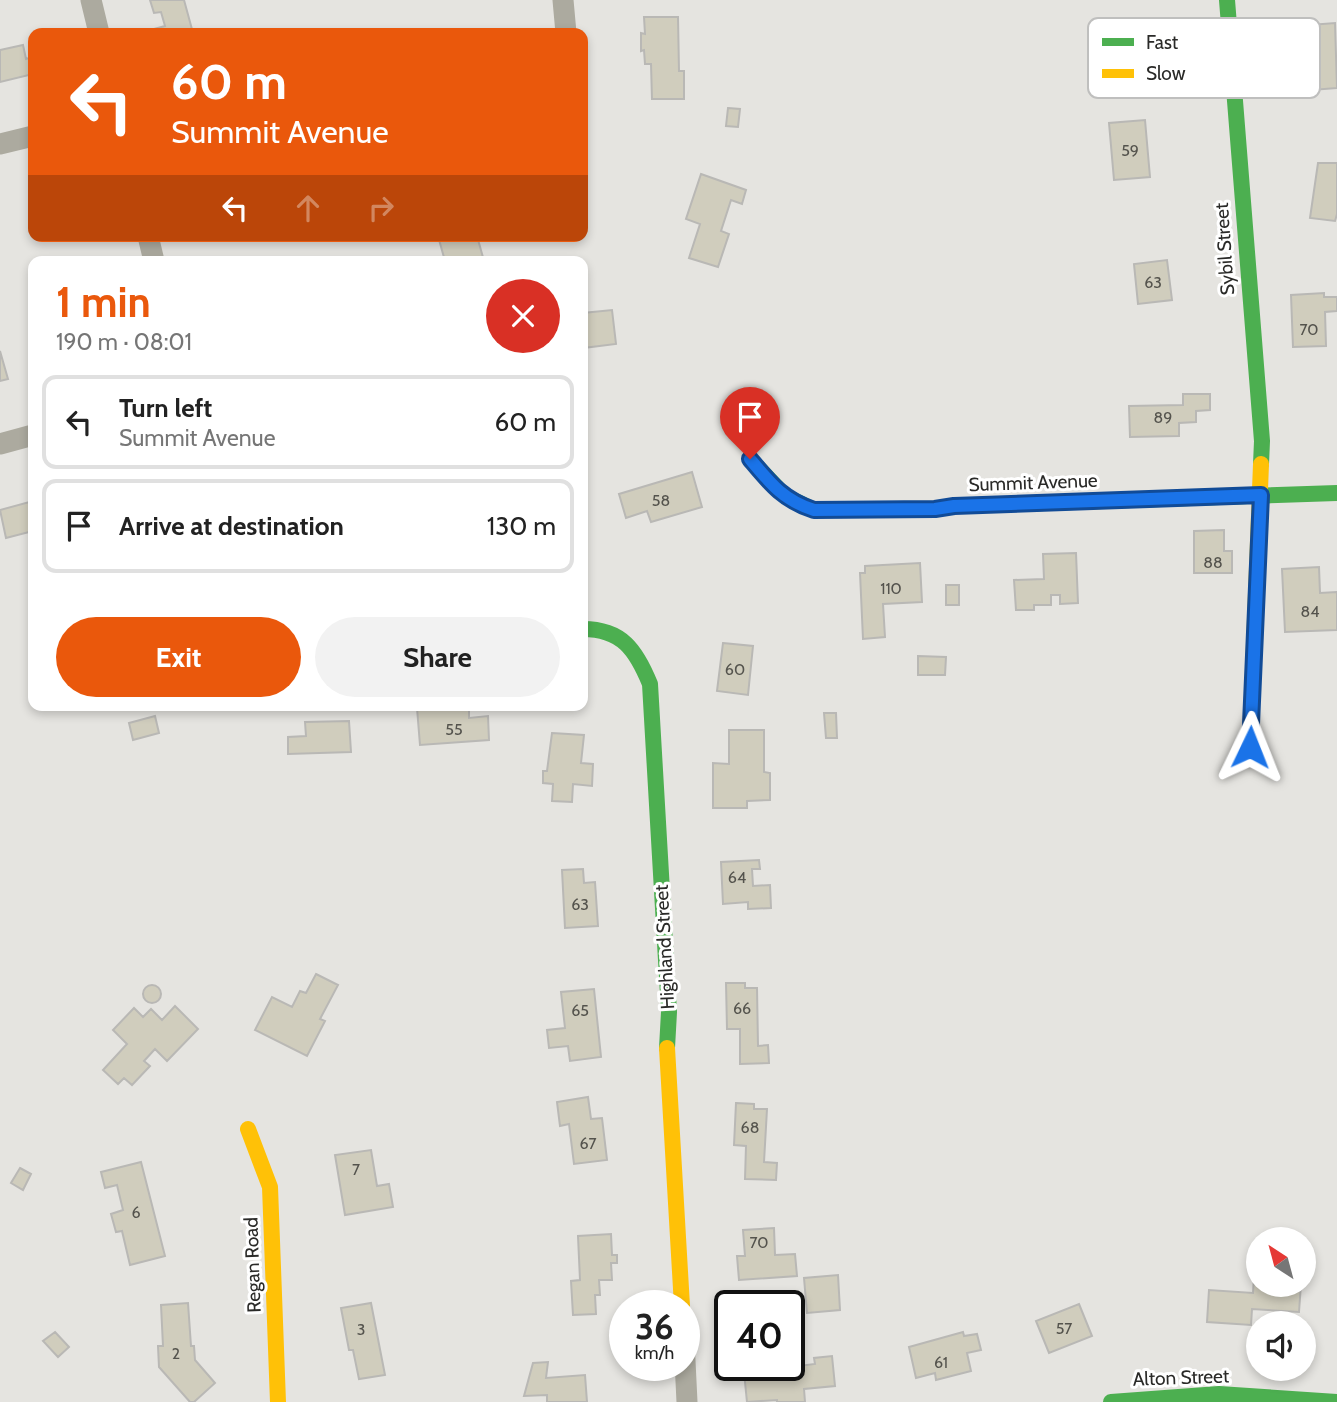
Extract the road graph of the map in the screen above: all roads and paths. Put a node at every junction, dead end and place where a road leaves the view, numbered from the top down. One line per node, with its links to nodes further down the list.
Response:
1 (91, 0): 5 (street)
2 (564, 0): 6 (street)
3 (1227, 0): 4 (street, Sybil Street)
4 (1228, 18)
5 (98, 28)
6 (566, 28)
7 (1234, 98): 14 (street, Sybil Street)
8 (28, 137): 9 (street)
9 (0, 144)
10 (28, 436): 11 (street)
11 (0, 444)
12 (750, 459): 14 (street, Summit Avenue)
13 (1337, 493): 14 (street, Summit Avenue)
14 (1261, 495): 16 (street, Sybil Street)
15 (588, 629): 18 (street, Highland Street)
16 (1250, 747)
17 (248, 1129): 21 (street, Regan Road)
18 (681, 1290)
19 (686, 1381): 22 (street)
20 (1137, 1400): 23 (street, Alton Street); 24 (street, Alton Street)
21 (278, 1402)
22 (687, 1402)
23 (1111, 1402)
24 (1337, 1402)

